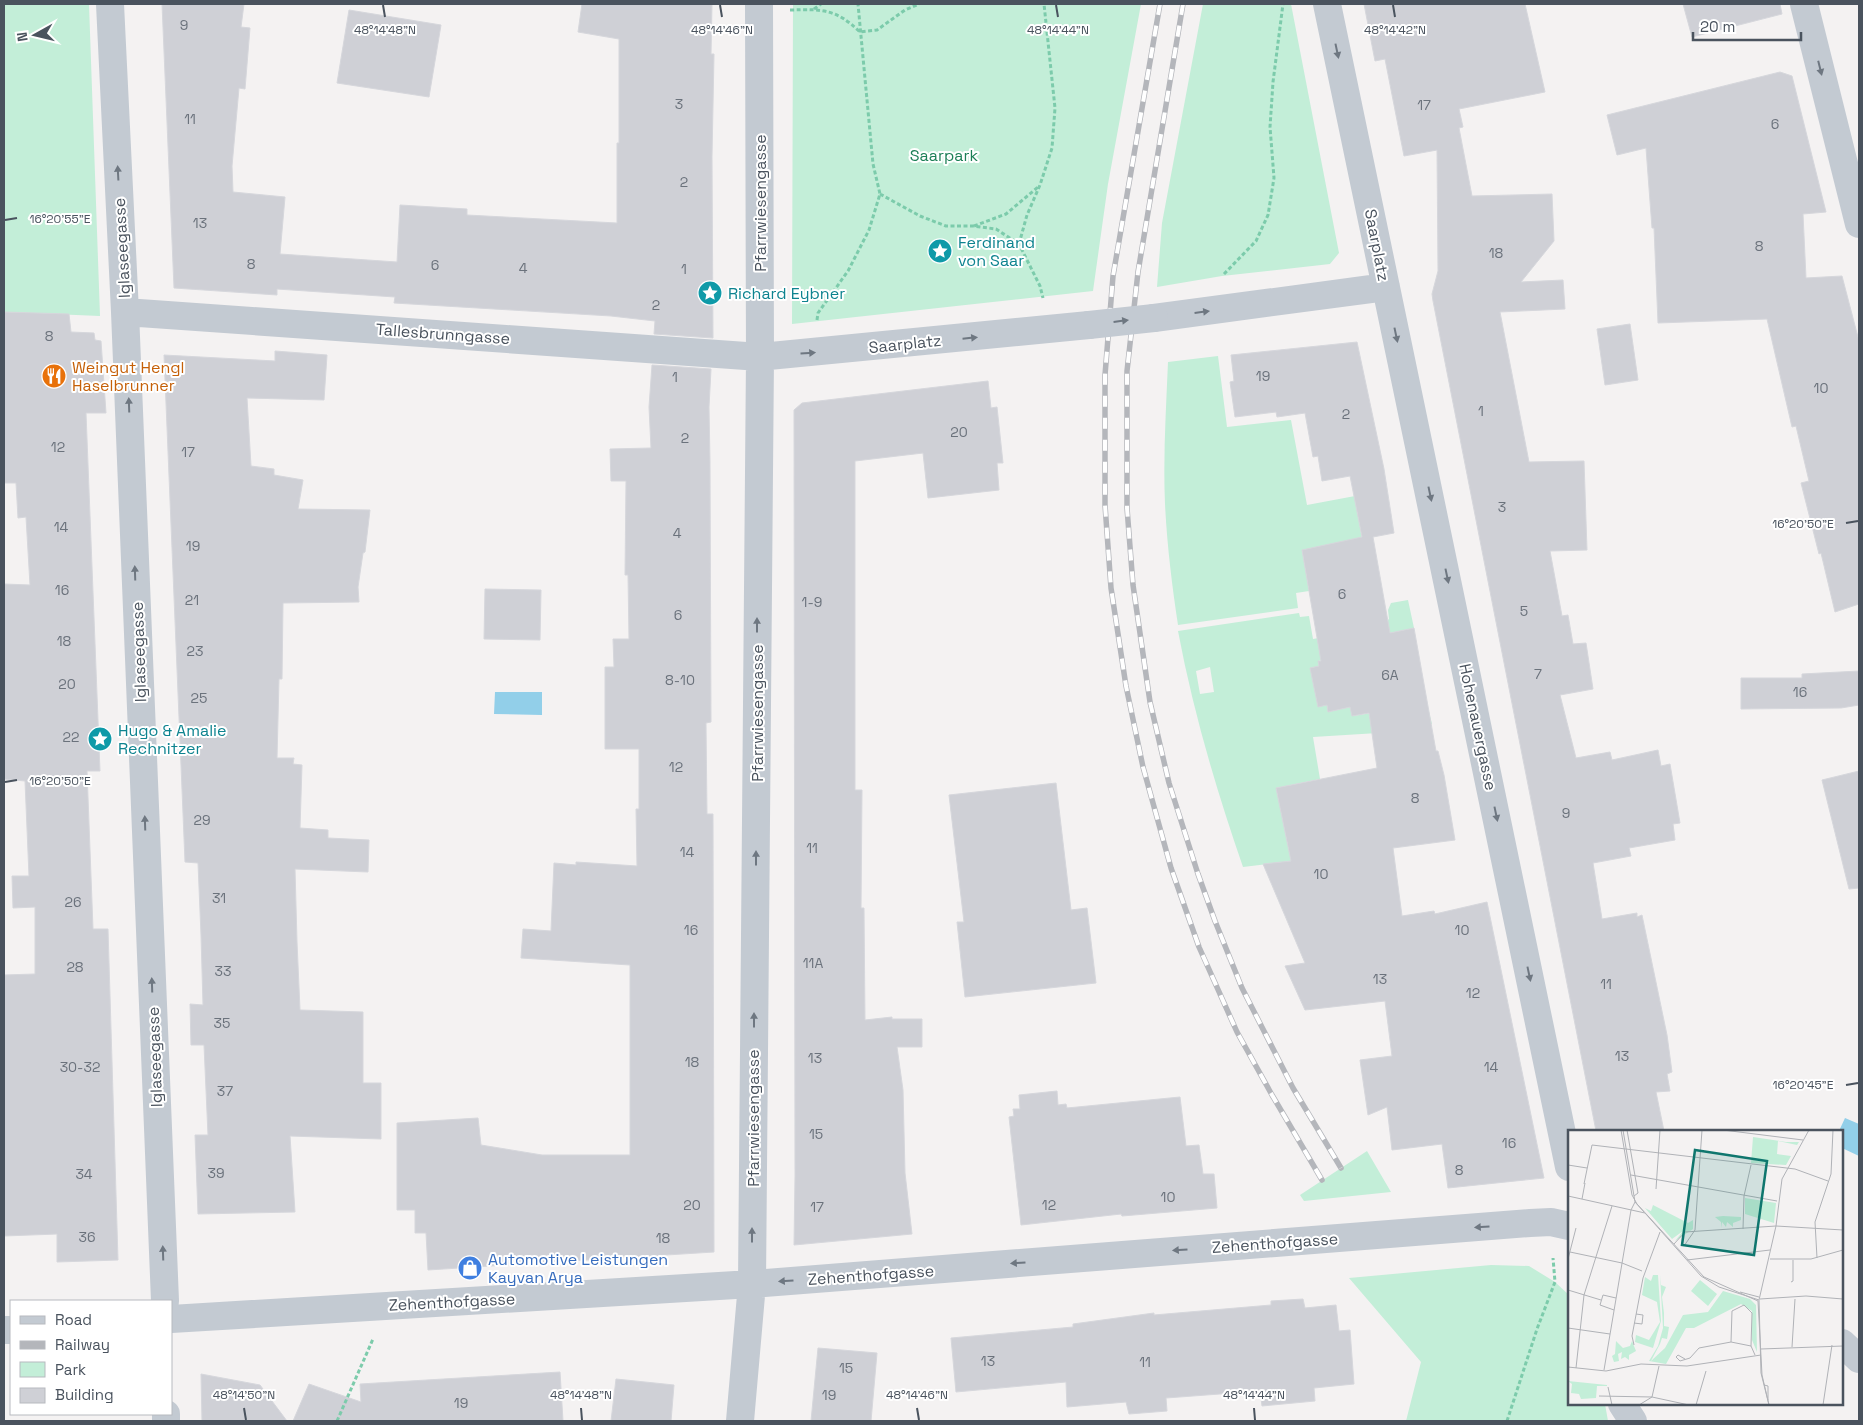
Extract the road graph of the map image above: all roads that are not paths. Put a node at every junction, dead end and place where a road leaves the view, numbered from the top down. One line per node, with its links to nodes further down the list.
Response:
1 (110, 4): 7 (street, Iglaseegasse, one-way to 1)
2 (1327, 4): 6 (street, Saarplatz, one-way to 6)
3 (1804, 4): 5 (street, one-way to 5)
4 (760, 7): 8 (street, Pfarrwiesengasse)
5 (1859, 224)
6 (1386, 287): 8 (street, Saarplatz, one-way to 6, bridge); 9 (street, Hohenauergasse, one-way to 9)
7 (125, 312): 8 (street, Tallesbrunngasse); 12 (street, Iglaseegasse, one-way to 7)
8 (760, 357): 11 (street, Pfarrwiesengasse, one-way to 8)
9 (1568, 1162)
10 (1568, 1226): 11 (street, Zehenthofgasse, one-way to 11)
11 (752, 1284): 13 (street, Zehenthofgasse); 17 (street, Pfarrwiesengasse)
12 (164, 1300)
13 (172, 1319)
14 (1843, 1344): 15 (street)
15 (1859, 1359)
16 (1623, 1405): 18 (street)
17 (740, 1421)
18 (1633, 1421)

